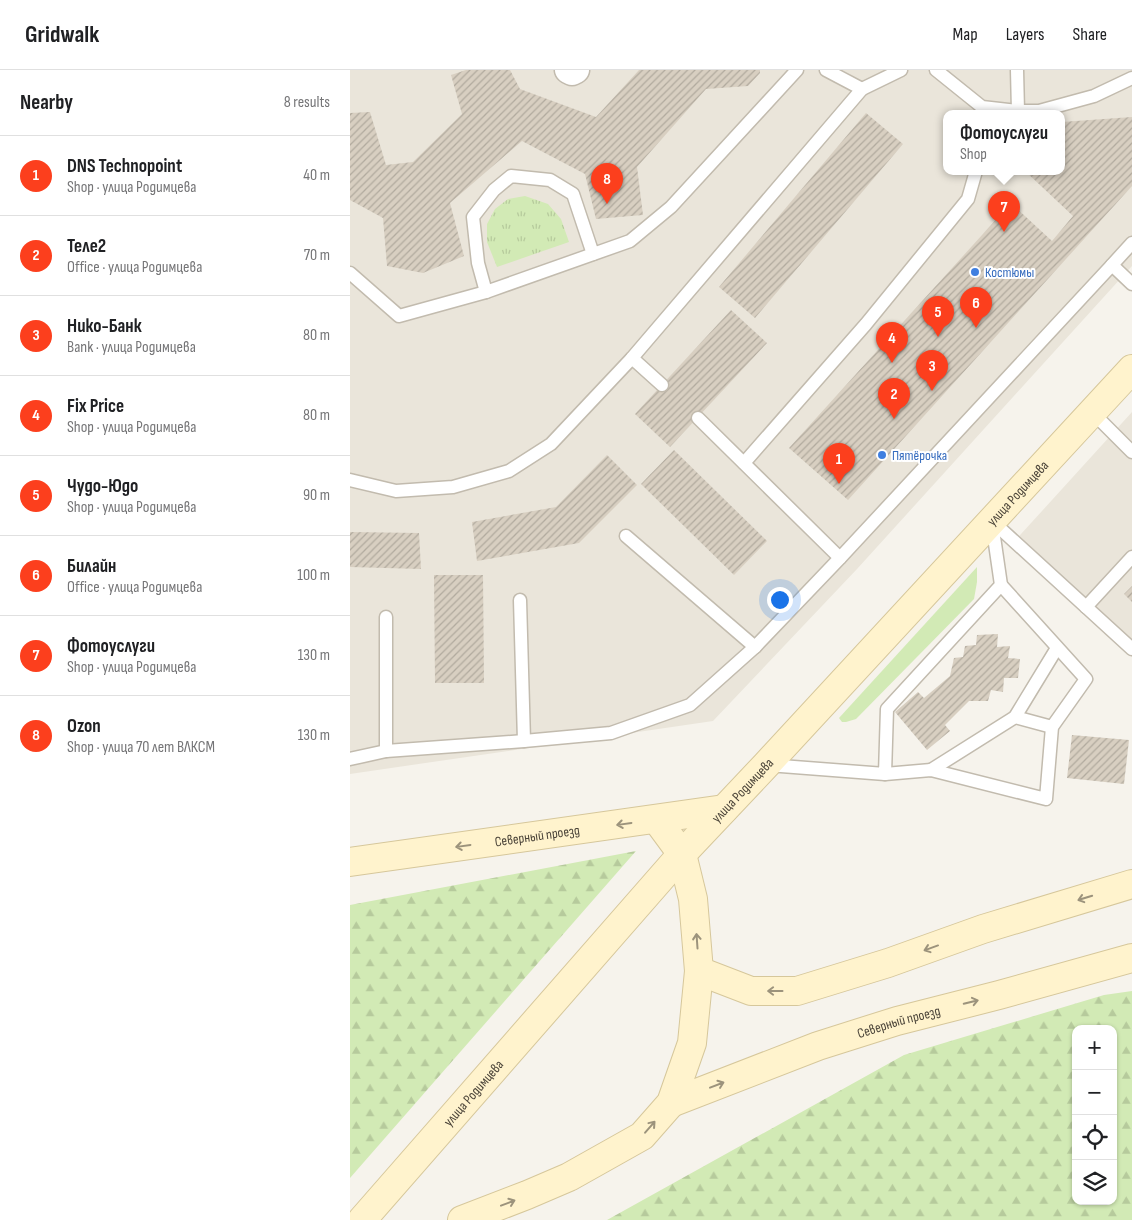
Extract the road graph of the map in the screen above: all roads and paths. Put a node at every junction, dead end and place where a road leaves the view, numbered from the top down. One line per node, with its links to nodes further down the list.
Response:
1 (568, 70): 2 (street)
2 (576, 70)
3 (797, 70): 15 (lane)
4 (826, 70): 9 (lane)
5 (901, 70): 9 (lane)
6 (936, 70): 10 (lane)
7 (1017, 70): 11 (lane)
8 (1132, 78): 12 (lane)
9 (862, 89): 20 (lane)
10 (982, 110)
11 (1018, 110)
12 (1043, 110)
13 (975, 175): 26 (lane)
14 (1132, 243): 16 (lane)
15 (593, 254): 19 (lane); 19 (lane)
16 (1112, 265): 18 (lane); 31 (lane)
17 (350, 273): 19 (lane)
18 (1132, 284)
19 (486, 292)
20 (632, 358): 22 (lane); 27 (lane)
21 (1132, 369): 23 (main road, улица Родимцева)
22 (662, 385)
23 (1092, 412): 25 (lane); 28 (main road, улица Родимцева)
24 (698, 418): 26 (lane)
25 (1132, 452)
26 (744, 463): 31 (lane)
27 (350, 480)
28 (992, 521): 32 (lane); 34 (lane); 44 (main road, улица Родимцева)
29 (626, 536): 36 (lane)
30 (1132, 557): 34 (lane)
31 (840, 558): 36 (lane)
32 (1001, 585): 37 (lane); 46 (lane)
33 (520, 600): 41 (lane)
34 (1086, 607): 38 (lane)
35 (386, 617): 42 (lane)
36 (755, 647): 41 (lane)
37 (1057, 648): 39 (lane); 40 (lane)
38 (1132, 649)
39 (1015, 717): 40 (lane); 45 (lane)
40 (1052, 728): 45 (lane)
41 (524, 741): 42 (lane)
42 (386, 751): 43 (lane)
43 (350, 759)
44 (766, 765): 46 (lane); 47 (main road, улица Родимцева)
45 (931, 770): 46 (lane)
46 (885, 774)
47 (724, 809): 48 (main road, Северный проезд); 49 (main road, улица Родимцева)
48 (657, 820): 49 (main road); 50 (main road, Северный проезд, one-way to 50)
49 (682, 854): 53 (main road, one-way to 49); 55 (main road, улица Родимцева)
50 (350, 862)
51 (1132, 884): 53 (main road, one-way to 53)
52 (1132, 958): 54 (main road, Северный проезд, one-way to 52)
53 (699, 971): 54 (main road)
54 (671, 1103): 56 (main road, one-way to 54)
55 (362, 1220)
56 (462, 1220)

